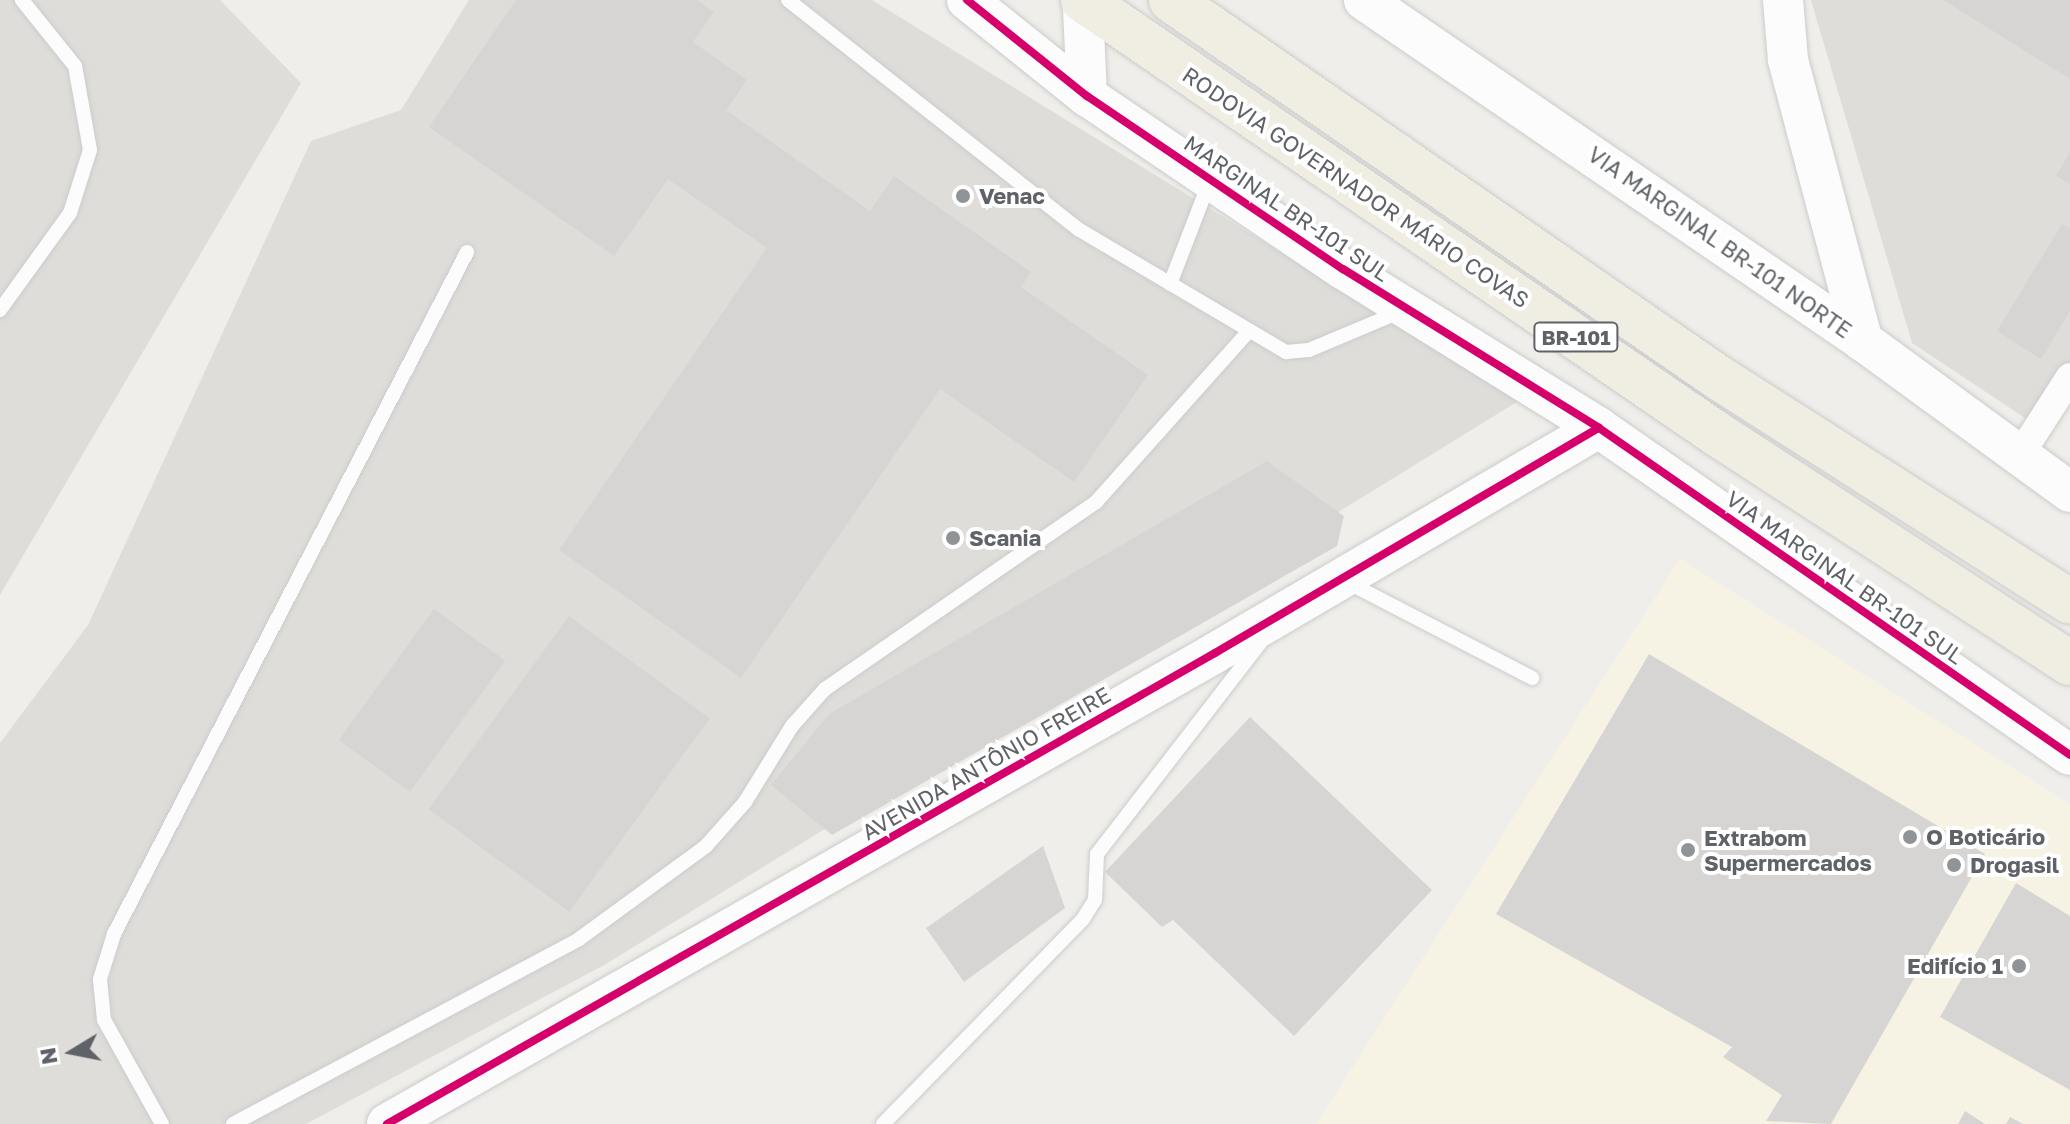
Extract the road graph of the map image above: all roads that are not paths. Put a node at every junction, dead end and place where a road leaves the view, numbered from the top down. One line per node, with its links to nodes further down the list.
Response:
1 (22, 0): 13 (lane)
2 (788, 0): 11 (lane)
3 (967, 0): 8 (street, MARGINAL BR-101 SUL)
4 (1171, 0): 21 (highway, BR-101)
5 (1364, 0): 15 (street, VIA MARGINAL BR-101 NORTE)
6 (1783, 0): 15 (street)
7 (1083, 4): 8 (street); 23 (highway, RODOVIA GOVERNADOR MÁRIO COVAS / BR-101)
8 (1087, 96): 9 (street, MARGINAL BR-101 SUL)
9 (1210, 179): 11 (lane); 12 (street, MARGINAL BR-101 SUL)
10 (467, 252): 26 (lane)
11 (1170, 284): 14 (lane)
12 (1407, 309): 14 (lane); 17 (street, MARGINAL BR-101 SUL)
13 (0, 310)
14 (1249, 331): 27 (lane)
15 (1863, 341): 18 (street, VIA MARGINAL BR-101 NORTE)
16 (2070, 377): 18 (street)
17 (1599, 428): 20 (street, AVENIDA ANTÔNIO FREIRE); 25 (street, VIA MARGINAL BR-101 SUL)
18 (2018, 458): 19 (street, VIA MARGINAL BR-101 NORTE)
19 (2070, 492)
20 (1341, 579): 22 (street, AVENIDA ANTÔNIO FREIRE); 24 (lane)
21 (2070, 602)
22 (1285, 611): 28 (street, AVENIDA ANTÔNIO FREIRE); 29 (lane)
23 (2070, 663)
24 (1532, 678)
25 (2070, 755)
26 (162, 1124)
27 (233, 1124)
28 (387, 1124)
29 (883, 1124)

